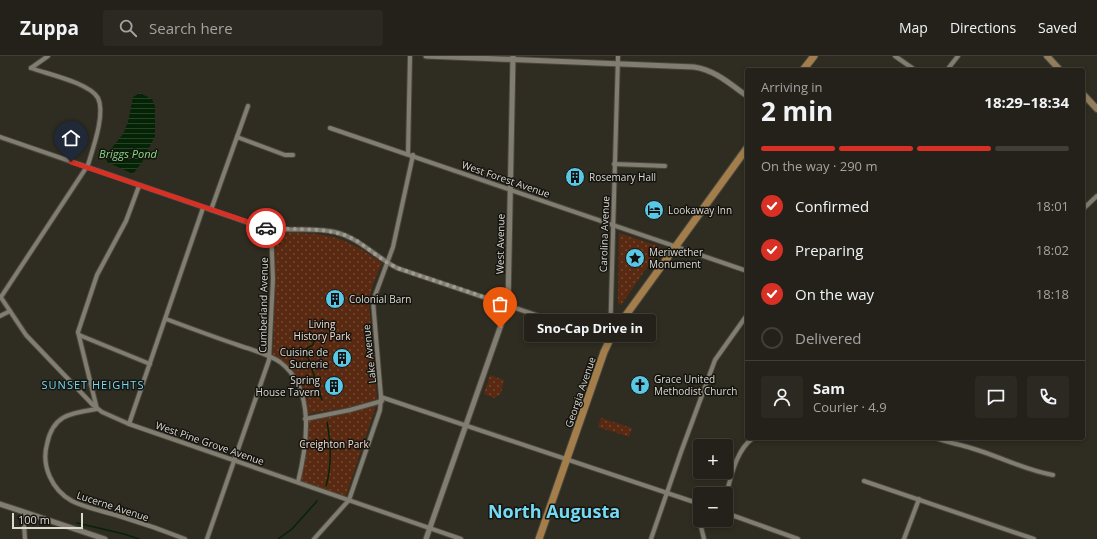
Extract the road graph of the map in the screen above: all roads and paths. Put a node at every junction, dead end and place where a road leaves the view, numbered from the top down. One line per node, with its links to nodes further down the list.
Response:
1 (48, 56): 28 (street)
2 (410, 56): 23 (street)
3 (426, 56): 9 (street)
4 (618, 56): 10 (street, Carolina Avenue)
5 (814, 56): 11 (main road)
6 (895, 56): 12 (street)
7 (958, 56): 13 (street)
8 (1047, 56): 14 (main road)
9 (513, 58): 10 (street); 30 (street, West Avenue)
10 (617, 63): 15 (street); 26 (street, Carolina Avenue)
11 (805, 68)
12 (912, 68)
13 (949, 68)
14 (1058, 68)
15 (745, 95)
16 (1085, 96): 18 (main road)
17 (248, 106): 21 (street)
18 (1097, 109)
19 (330, 128): 23 (street, West Forest Avenue)
20 (0, 137): 28 (street)
21 (237, 137): 24 (street); 35 (street)
22 (745, 151): 38 (main road, Georgia Avenue)
23 (408, 154): 25 (street, West Forest Avenue)
24 (293, 155)
25 (413, 155): 30 (street, West Forest Avenue); 39 (street, Lake Avenue)
26 (614, 164): 27 (street); 36 (street, Carolina Avenue)
27 (664, 166)
28 (87, 168): 29 (street); 41 (street)
29 (139, 186): 34 (street); 47 (street)
30 (510, 189): 36 (street, West Forest Avenue); 42 (street, West Avenue)
31 (1097, 196): 33 (street)
32 (1085, 202): 33 (street)
33 (1087, 205)
34 (203, 208): 35 (street); 46 (street)
35 (211, 210): 37 (street)
36 (612, 224): 38 (street, West Forest Avenue); 48 (street, Carolina Avenue)
37 (271, 229): 39 (street); 49 (street, Cumberland Avenue)
38 (676, 245): 40 (street, West Forest Avenue); 48 (main road, Georgia Avenue)
39 (386, 262): 42 (street); 51 (street, Lake Avenue)
40 (745, 270)
41 (1, 296): 43 (street, West Pine Grove Avenue)
42 (508, 305): 48 (street); 55 (street, West Avenue)
43 (10, 311): 44 (street); 52 (street, West Pine Grove Avenue)
44 (0, 316)
45 (745, 318): 64 (street)
46 (166, 319): 49 (street); 50 (street)
47 (78, 334): 50 (street); 52 (street)
48 (610, 340): 59 (main road, Georgia Avenue)
49 (270, 356): 53 (street); 58 (street, Cumberland Avenue)
50 (150, 364): 54 (street)
51 (382, 399): 53 (street); 55 (street); 66 (street, Lake Avenue)
52 (97, 409): 54 (street, West Pine Grove Avenue); 75 (street, Lucerne Avenue)
53 (305, 419): 62 (street)
54 (129, 424): 58 (street, West Pine Grove Avenue)
55 (466, 424): 59 (street); 72 (street, West Avenue)
56 (751, 440): 63 (street)
57 (940, 440): 60 (street)
58 (234, 460): 62 (street, West Pine Grove Avenue); 76 (street, Cumberland Avenue)
59 (566, 460): 64 (street); 80 (main road, Georgia Avenue)
60 (1053, 475)
61 (864, 481): 65 (street)
62 (298, 482): 66 (street, West Pine Grove Avenue)
63 (729, 487)
64 (666, 492): 67 (street); 81 (street)
65 (919, 499): 84 (street); 85 (street)
66 (349, 500): 72 (street, West Pine Grove Avenue); 77 (street, Lake Avenue)
67 (693, 502)
68 (0, 504): 69 (street)
69 (23, 512): 73 (street); 74 (street)
70 (733, 516): 83 (street)
71 (701, 527): 82 (street)
72 (430, 528): 78 (street, West Avenue); 79 (street, West Pine Grove Avenue)
73 (25, 539)
74 (105, 539)
75 (185, 539)
76 (207, 539)
77 (314, 539)
78 (426, 539)
79 (461, 539)
80 (538, 539)
81 (651, 539)
82 (704, 539)
83 (798, 539)
84 (904, 539)
85 (1034, 539)

